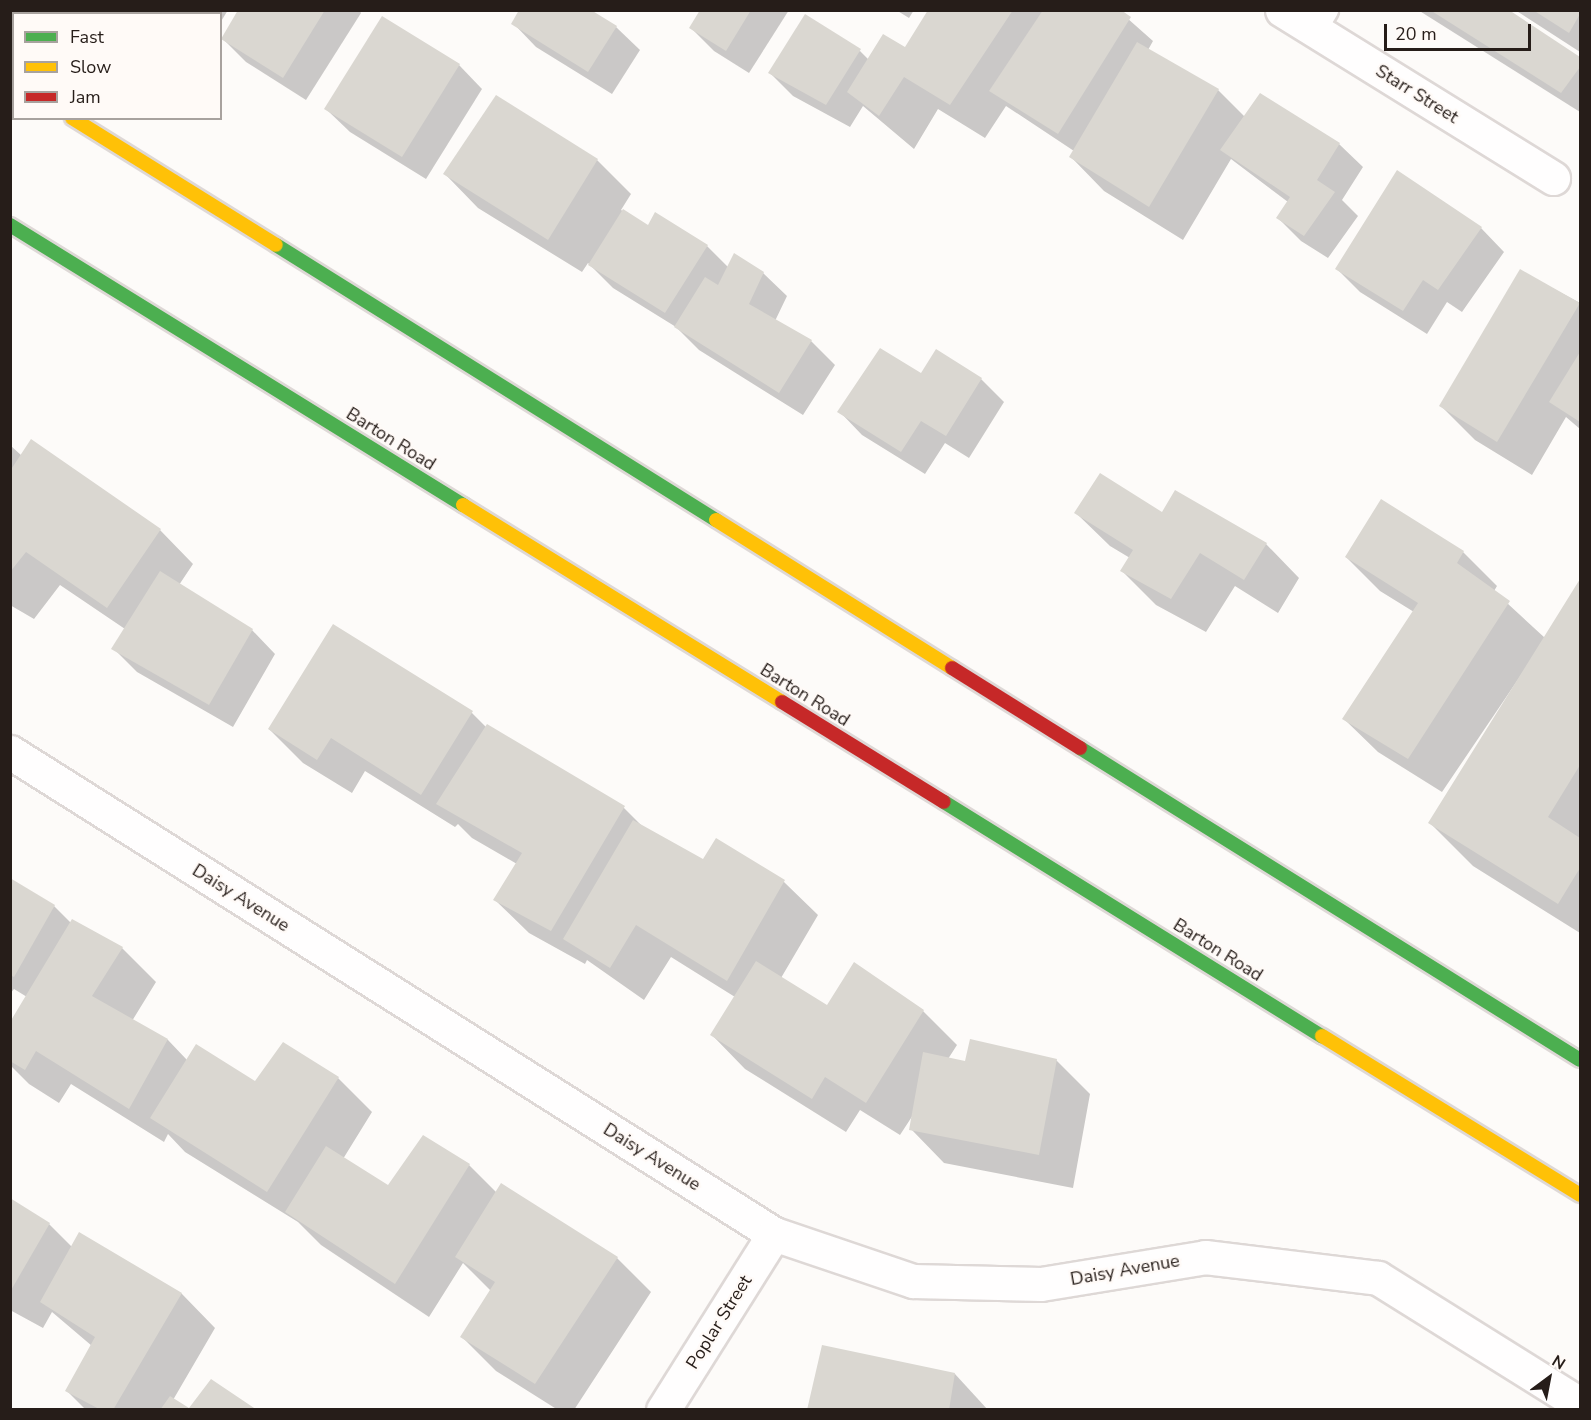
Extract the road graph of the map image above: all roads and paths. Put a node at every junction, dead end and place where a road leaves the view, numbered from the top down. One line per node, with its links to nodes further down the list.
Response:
1 (1282, 10): 2 (street, Starr Street)
2 (1321, 21): 4 (street, Starr Street)
3 (75, 120): 7 (main road)
4 (1552, 178)
5 (10, 225): 8 (main road, Barton Road)
6 (10, 752): 9 (street, Daisy Avenue)
7 (1581, 1060)
8 (1581, 1195)
9 (774, 1234): 10 (street, Daisy Avenue); 11 (street, Poplar Street)
10 (1581, 1404)
11 (663, 1410)

